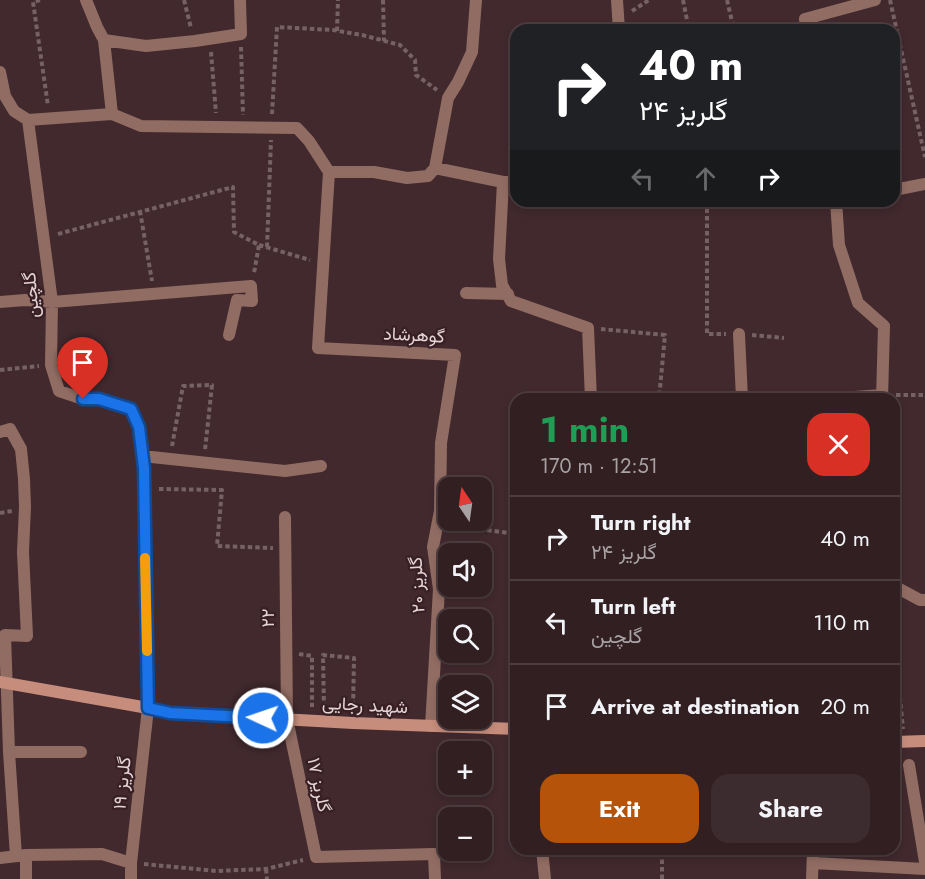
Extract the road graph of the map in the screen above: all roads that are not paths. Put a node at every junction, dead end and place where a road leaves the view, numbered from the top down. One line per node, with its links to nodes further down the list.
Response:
1 (86, 0): 8 (street)
2 (240, 0): 8 (street)
3 (476, 0): 12 (street)
4 (617, 0): 6 (street)
5 (875, 0): 7 (street)
6 (619, 24)
7 (805, 24)
8 (104, 40): 10 (street)
9 (0, 72): 11 (street)
10 (112, 114): 11 (street); 13 (street)
11 (28, 120): 22 (street, گلچین)
12 (435, 168): 13 (street); 15 (street)
13 (329, 172): 30 (street, گوهرشاد)
14 (510, 182): 15 (street)
15 (503, 183): 20 (street)
16 (925, 184): 17 (street)
17 (900, 189)
18 (836, 207): 27 (street)
19 (466, 293): 20 (street)
20 (508, 294): 25 (street)
21 (0, 302): 22 (street)
22 (52, 302): 24 (street); 28 (street, گلچین)
23 (738, 334): 26 (street)
24 (229, 335)
25 (591, 393)
26 (742, 393)
27 (882, 393)
28 (131, 409): 31 (street, گلریز ۱۹)
29 (0, 432): 36 (street)
30 (441, 443): 39 (street, گلریز ۲۰)
31 (142, 456): 32 (street); 37 (street, گلریز ۱۹)
32 (321, 466)
33 (285, 517): 38 (street, ۲۲)
34 (900, 589): 35 (street)
35 (925, 600)
36 (3, 683): 37 (street, شهید رجایی); 43 (street)
37 (148, 708): 38 (street, شهید رجایی); 51 (street, گلریز ۱۹)
38 (287, 719): 39 (street, شهید رجایی); 56 (street, گلریز ۱۷)
39 (431, 726): 40 (street, شهید رجایی)
40 (510, 729)
41 (925, 741): 42 (street)
42 (900, 742)
43 (9, 752): 44 (street); 48 (street)
44 (81, 752)
45 (909, 765): 50 (street)
46 (542, 855): 57 (street)
47 (813, 855): 52 (street)
48 (21, 856): 49 (street); 51 (street); 54 (street)
49 (0, 858)
50 (925, 862)
51 (131, 863): 55 (street, گلریز ۱۹)
52 (813, 863): 53 (street); 58 (street)
53 (925, 869)
54 (26, 879)
55 (131, 879)
56 (435, 879)
57 (544, 879)
58 (812, 879)

